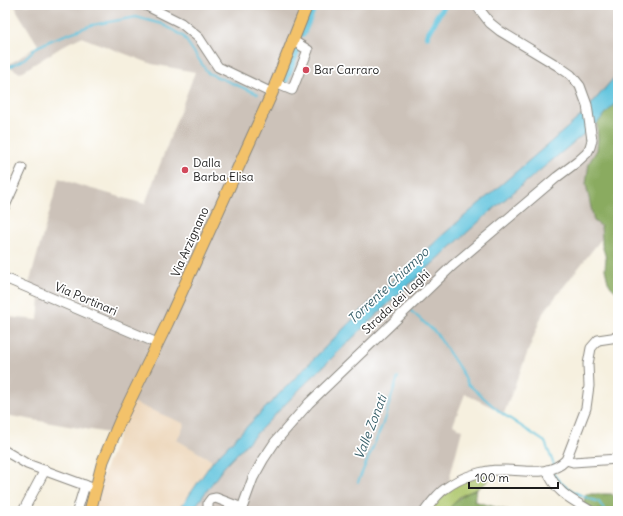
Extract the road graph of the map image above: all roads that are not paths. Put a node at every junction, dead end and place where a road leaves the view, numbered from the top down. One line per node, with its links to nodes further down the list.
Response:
1 (145, 5): 5 (street)
2 (307, 5): 4 (main road, Via Arzignano)
3 (478, 5): 17 (street, Strada dei Laghi)
4 (292, 40): 5 (main road, Via Arzignano); 5 (street)
5 (274, 88): 10 (main road, Via Arzignano)
6 (22, 168): 7 (street)
7 (5, 206)
8 (5, 278): 10 (street, Via Portinari)
9 (618, 337): 12 (street)
10 (157, 343): 16 (main road, Via Arzignano)
11 (5, 452): 14 (street)
12 (566, 460): 13 (street); 15 (street)
13 (618, 460)
14 (44, 470): 16 (street); 18 (street)
15 (546, 470): 22 (street); 23 (street)
16 (90, 487): 19 (street); 20 (main road, Via Arzignano)
17 (241, 509): 21 (street)
18 (23, 511)
19 (77, 511)
20 (90, 511)
21 (208, 511)
22 (425, 511)
23 (591, 511)

